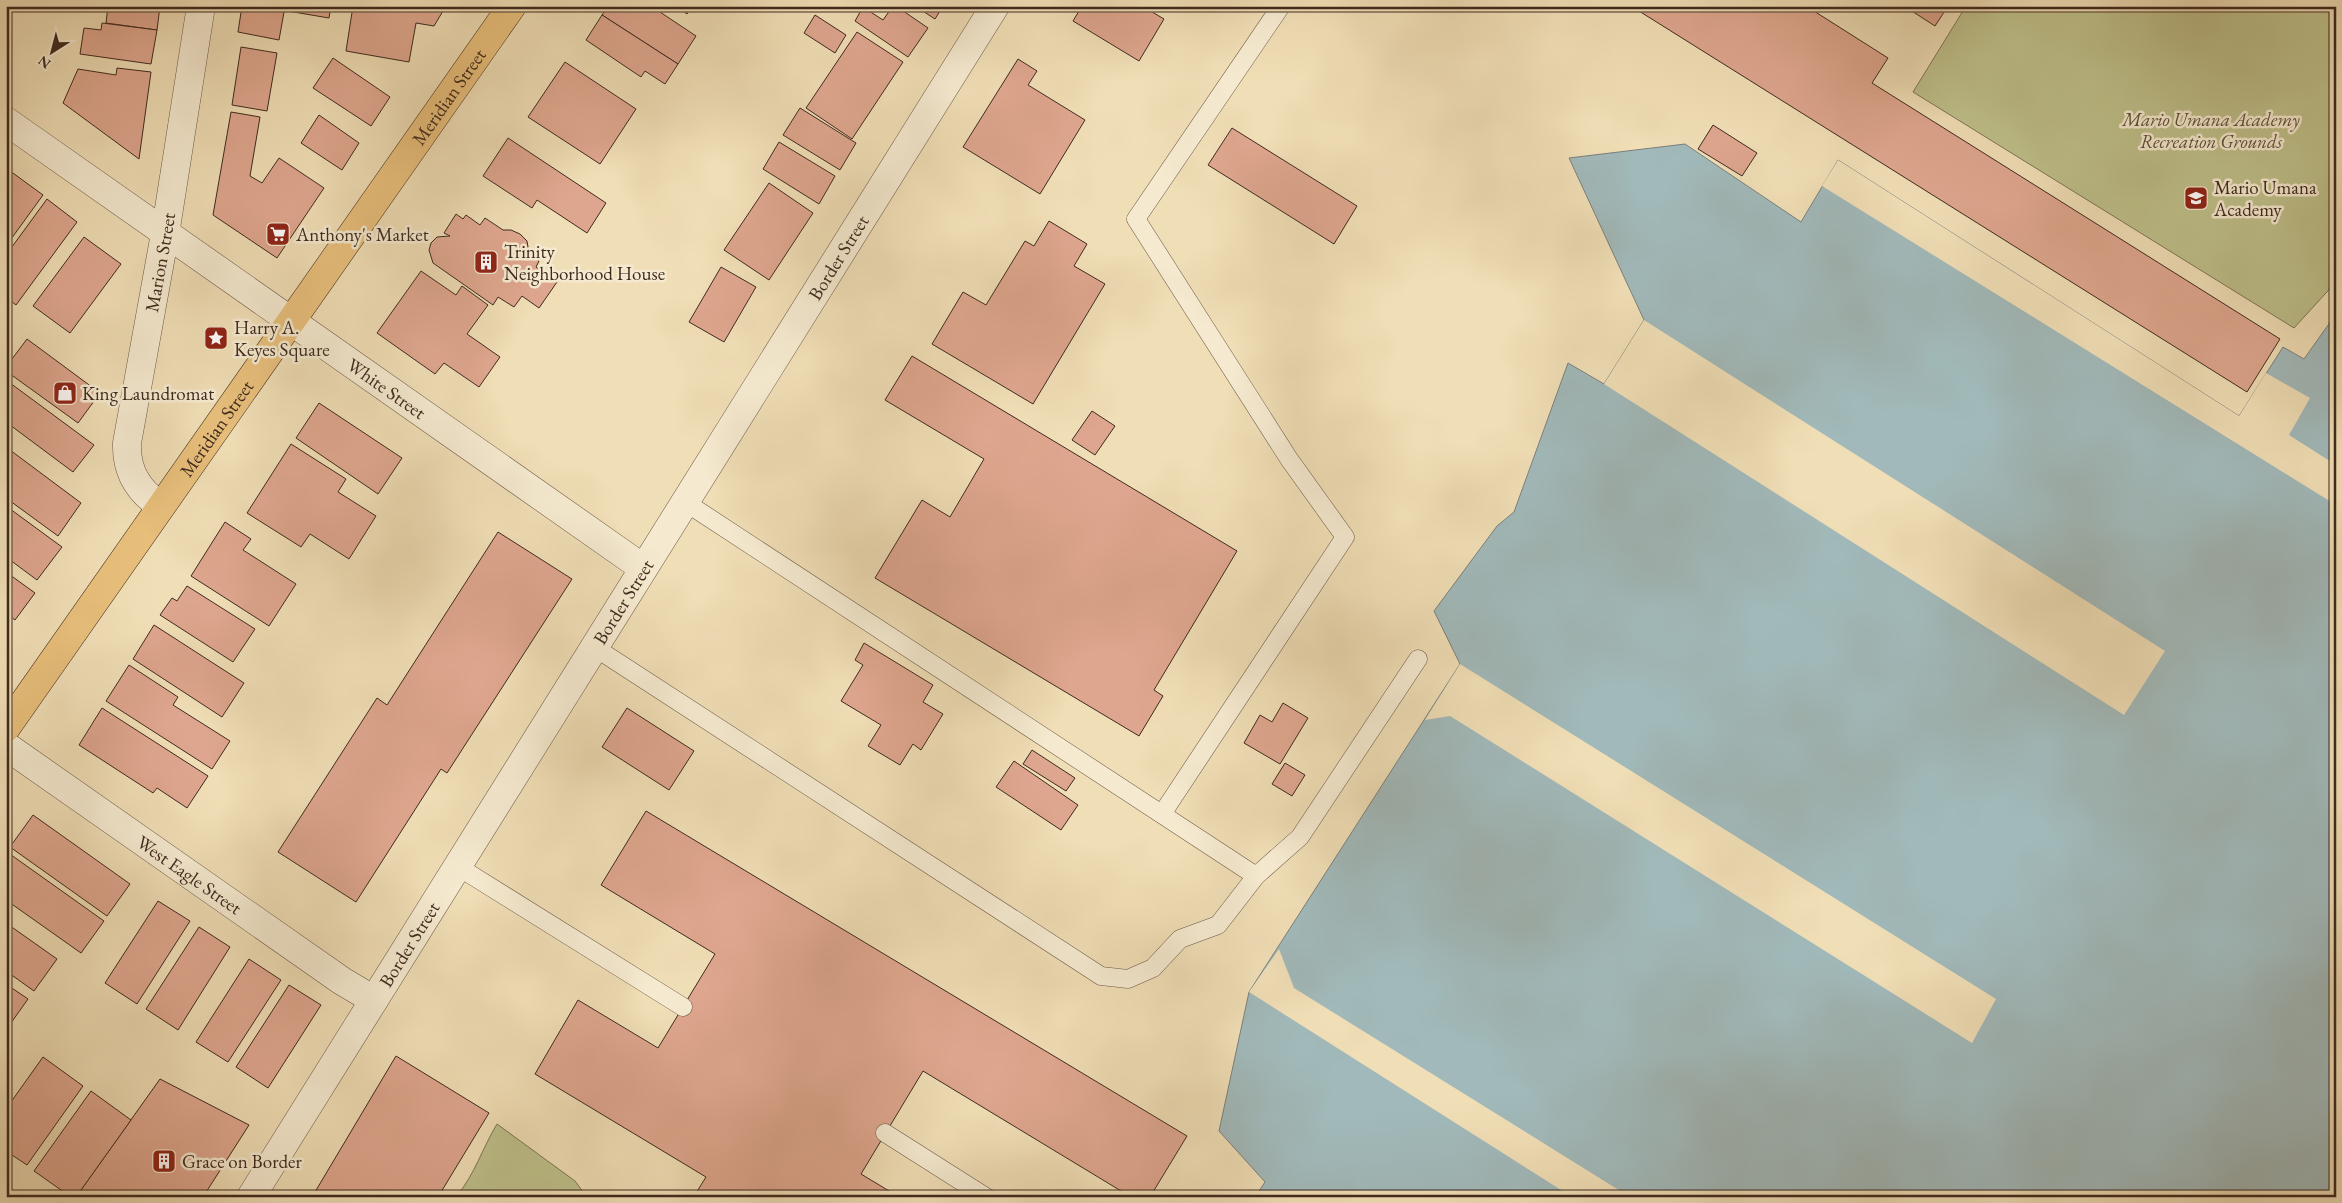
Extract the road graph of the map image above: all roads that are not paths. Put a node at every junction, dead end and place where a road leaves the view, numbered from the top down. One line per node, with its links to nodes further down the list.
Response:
1 (201, 6): 6 (street, Marion Street)
2 (512, 6): 7 (main road, Meridian Street)
3 (995, 6): 8 (street, Border Street)
4 (1281, 6): 15 (lane)
5 (6, 121): 6 (street, White Street)
6 (165, 234): 7 (street, White Street); 9 (street, Marion Street)
7 (289, 322): 9 (main road, Meridian Street); 10 (street, White Street)
8 (685, 502): 10 (street, Border Street); 15 (lane)
9 (161, 506): 13 (main road, Meridian Street)
10 (643, 568): 11 (street, Border Street)
11 (594, 647): 16 (street, Border Street); 17 (lane)
12 (1418, 659): 17 (lane)
13 (6, 728)
14 (6, 746): 18 (street, West Eagle Street)
15 (1162, 814): 17 (lane)
16 (457, 866): 18 (street, Border Street); 19 (lane)
17 (1256, 876)
18 (374, 1000): 21 (street, Border Street)
19 (683, 1007)
20 (885, 1134): 22 (lane)
21 (250, 1197)
22 (986, 1197)

